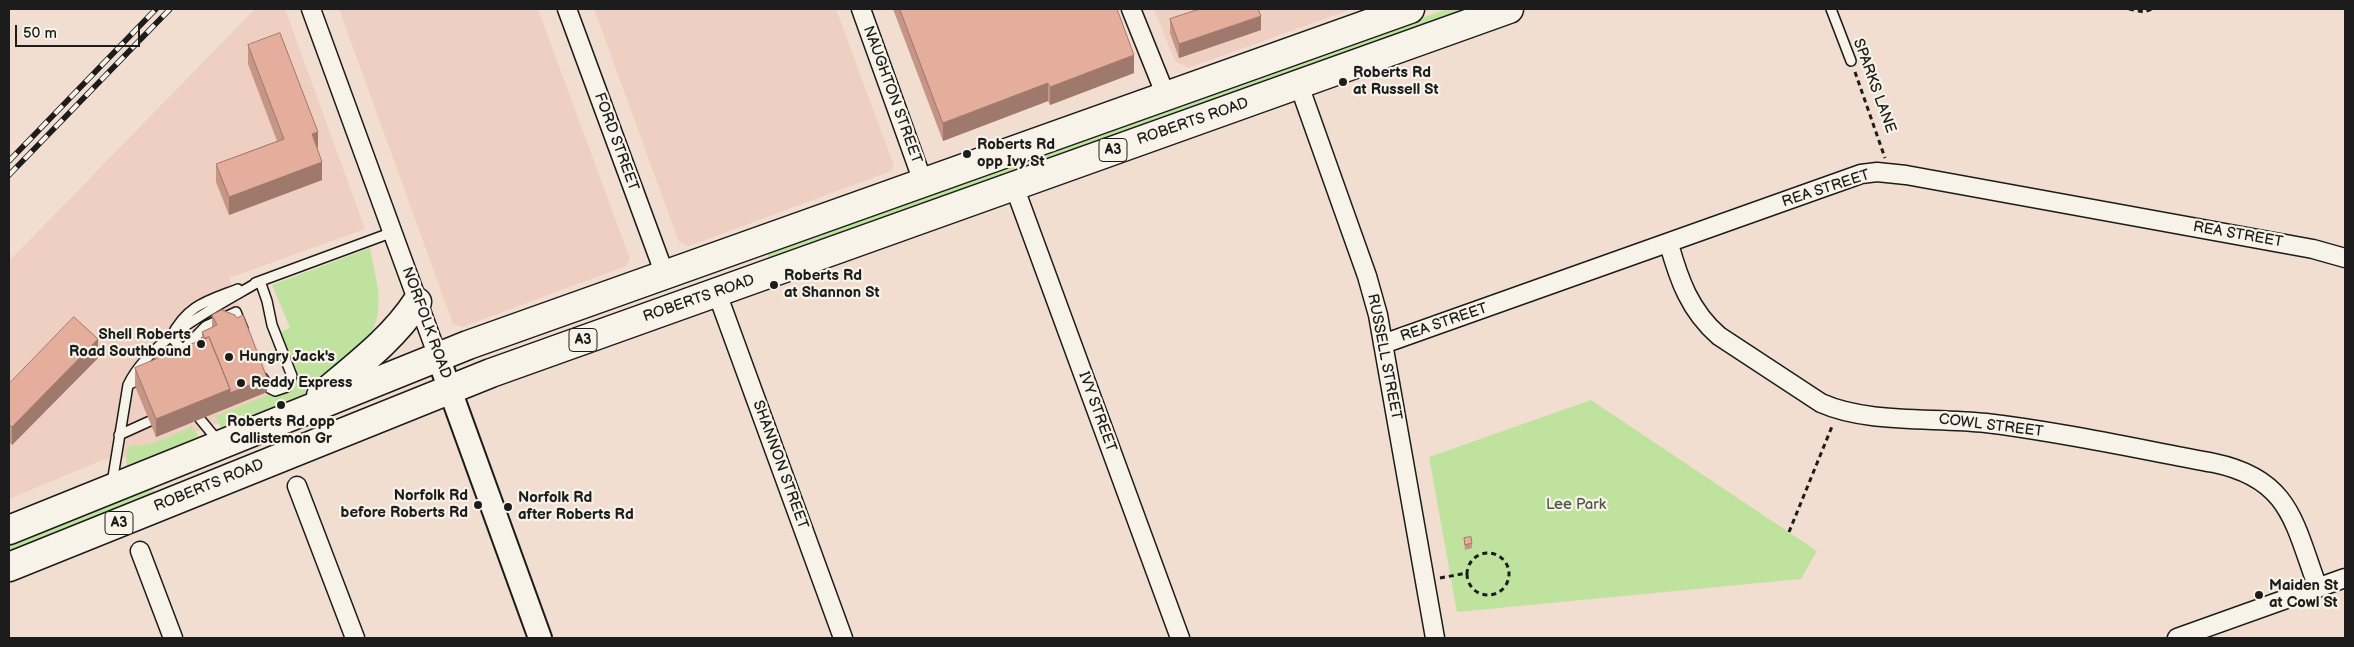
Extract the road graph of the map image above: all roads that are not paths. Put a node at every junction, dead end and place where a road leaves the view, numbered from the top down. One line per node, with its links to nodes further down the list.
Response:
1 (311, 9): 13 (street, NORFOLK ROAD)
2 (567, 9): 16 (street, FORD STREET)
3 (861, 9): 11 (street, NAUGHTON STREET)
4 (1131, 9): 10 (street)
5 (1410, 9): 10 (highway, A3)
6 (1510, 9): 9 (highway, ROBERTS ROAD / A3)
7 (1831, 9): 8 (lane, SPARKS LANE)
8 (1851, 61)
9 (1299, 84): 12 (highway, ROBERTS ROAD / A3); 22 (street, RUSSELL STREET)
10 (1166, 96): 11 (highway, A3)
11 (923, 182): 16 (highway, A3)
12 (1014, 186): 18 (highway, ROBERTS ROAD / A3); 46 (street, IVY STREET)
13 (393, 232): 17 (lane); 19 (street, NORFOLK ROAD)
14 (1669, 244): 15 (street, REA STREET); 22 (street, REA STREET); 41 (street, COWL STREET)
15 (2345, 258)
16 (664, 275): 24 (highway, A3)
17 (260, 282): 20 (lane); 26 (lane)
18 (717, 293): 29 (highway, ROBERTS ROAD / A3); 45 (street, SHANNON STREET)
19 (417, 302): 24 (street, NORFOLK ROAD); 30 (highway)
20 (171, 337): 23 (lane); 28 (lane)
21 (247, 339): 23 (lane)
22 (1383, 344): 47 (street, RUSSELL STREET)
23 (184, 350): 25 (lane)
24 (438, 357): 29 (street, NORFOLK ROAD); 30 (highway, A3)
25 (170, 362)
26 (258, 366)
27 (155, 372): 28 (lane)
28 (128, 385): 33 (lane)
29 (450, 389): 39 (highway, ROBERTS ROAD / A3); 44 (street, NORFOLK ROAD)
30 (305, 410): 34 (highway, A3)
31 (200, 419): 34 (lane)
32 (150, 422): 33 (lane)
33 (119, 435): 36 (lane)
34 (220, 444): 36 (highway, A3)
35 (297, 486): 43 (street)
36 (111, 488): 37 (highway, A3)
37 (9, 530)
38 (140, 551): 42 (street)
39 (9, 567)
40 (2345, 578): 41 (street)
41 (2318, 588): 48 (street)
42 (172, 638)
43 (355, 638)
44 (540, 638)
45 (842, 638)
46 (1180, 638)
47 (1434, 638)
48 (2177, 638)

